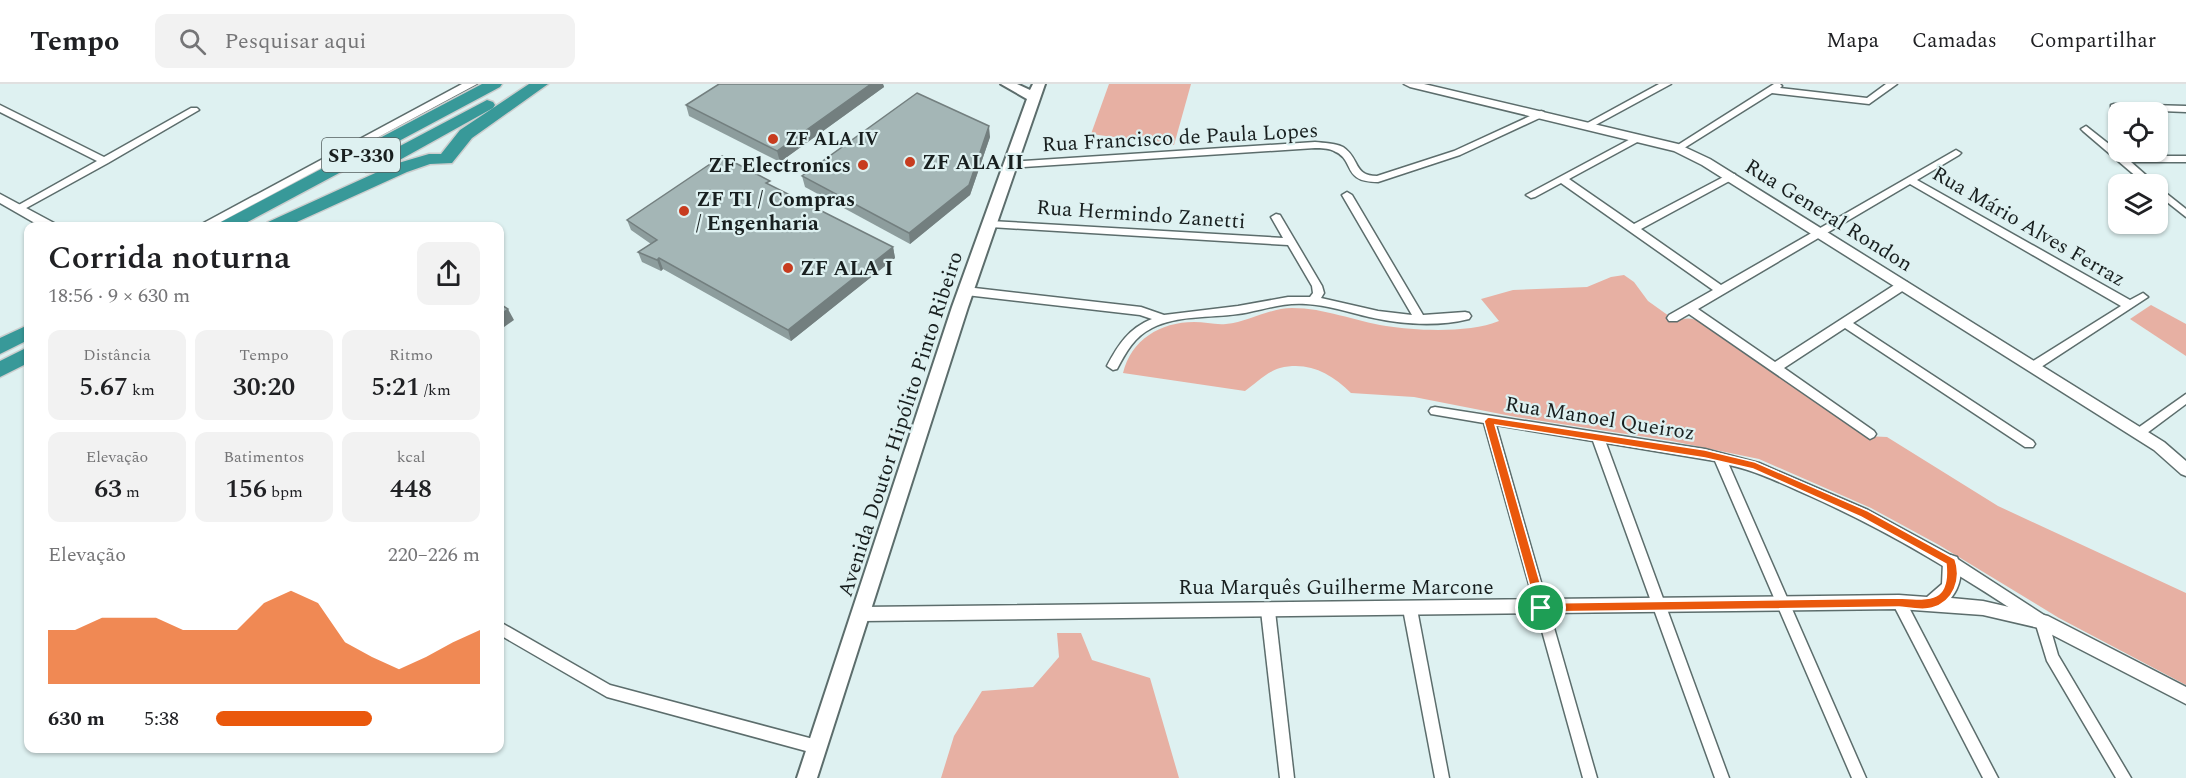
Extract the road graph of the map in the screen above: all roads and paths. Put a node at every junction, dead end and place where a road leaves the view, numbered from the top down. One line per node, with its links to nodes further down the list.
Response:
1 (471, 84): 41 (street)
2 (494, 84): 39 (highway, SP-330)
3 (526, 84): 39 (highway, SP-330)
4 (540, 84): 43 (highway)
5 (1007, 84): 11 (main road)
6 (1410, 84): 16 (street, Rua General Rondon)
7 (1666, 84): 17 (street)
8 (1781, 84): 10 (street)
9 (1892, 84): 10 (street)
10 (1771, 90): 20 (street)
11 (1037, 91): 27 (main road, Avenida Doutor Hipólito Pinto Ribeiro)
12 (0, 108): 25 (street)
13 (2168, 108): 14 (street)
14 (2186, 109)
15 (194, 110): 25 (street)
16 (1541, 114): 17 (street, Rua General Rondon); 27 (street, Rua Francisco de Paula Lopes)
17 (1587, 126): 19 (street, Rua General Rondon)
18 (2086, 129): 21 (street)
19 (1638, 138): 20 (street, Rua General Rondon); 30 (street)
20 (1678, 148): 29 (street, Rua General Rondon)
21 (2108, 148)
22 (1956, 153): 31 (street)
23 (2168, 159): 24 (street)
24 (2186, 159)
25 (105, 161): 36 (street)
26 (2125, 162): 28 (street)
27 (1010, 165): 44 (main road, Avenida Doutor Hipólito Pinto Ribeiro)
28 (2139, 174)
29 (1732, 176): 45 (street); 46 (street, Rua General Rondon)
30 (1562, 179): 33 (street); 45 (street)
31 (1910, 180): 46 (street); 53 (street, Rua Mário Alves Ferraz)
32 (1347, 195): 58 (street)
33 (1531, 195)
34 (0, 198): 36 (street)
35 (2168, 198): 37 (street)
36 (19, 209): 40 (street)
37 (2186, 214)
38 (1276, 217): 47 (street)
39 (260, 219): 42 (street)
40 (42, 222)
41 (212, 222)
42 (241, 222)
43 (283, 222)
44 (990, 224): 47 (street, Rua Hermindo Zanetti); 50 (main road, Avenida Doutor Hipólito Pinto Ribeiro)
45 (1633, 229): 49 (street)
46 (1820, 232): 48 (street, Rua General Rondon); 49 (street)
47 (1291, 242): 52 (street)
48 (1903, 285): 59 (street); 64 (street, Rua General Rondon)
49 (1721, 290): 54 (street)
50 (966, 291): 57 (street); 84 (main road, Avenida Doutor Hipólito Pinto Ribeiro)
51 (2143, 297): 53 (street)
52 (1313, 301): 57 (street); 58 (street)
53 (2130, 305): 64 (street)
54 (1689, 308): 56 (street); 65 (street)
55 (1465, 316): 58 (street)
56 (1673, 318)
57 (1162, 319): 63 (street)
58 (1420, 319)
59 (1845, 322): 65 (street); 73 (street)
60 (24, 340): 62 (highway)
61 (24, 341): 66 (highway)
62 (0, 347)
63 (1113, 366)
64 (2034, 366): 70 (street, Rua General Rondon)
65 (1775, 368): 71 (street)
66 (0, 370)
67 (2186, 398): 70 (street)
68 (1435, 411): 69 (street, Rua Manoel Queiroz)
69 (1488, 421): 72 (street, Rua Manoel Queiroz); 81 (street)
70 (2139, 433): 75 (street, Rua General Rondon)
71 (1870, 434)
72 (1598, 438): 74 (street, Rua Manoel Queiroz); 80 (street)
73 (2029, 444)
74 (1719, 458): 76 (street, Rua Manoel Queiroz); 78 (street)
75 (2186, 470)
76 (1951, 562): 79 (street); 85 (street, Rua Manoel Queiroz)
77 (1899, 602): 78 (street, Rua Marquês Guilherme Marcone); 79 (street, Rua Marquês Guilherme Marcone); 95 (street)
78 (1783, 604): 80 (street, Rua Marquês Guilherme Marcone); 94 (street)
79 (1930, 604): 85 (street, Rua Marquês Guilherme Marcone)
80 (1659, 606): 81 (street, Rua Marquês Guilherme Marcone); 93 (street)
81 (1541, 608): 82 (street, Rua Marquês Guilherme Marcone); 92 (street)
82 (1410, 609): 83 (street, Rua Marquês Guilherme Marcone); 91 (street)
83 (1268, 611): 84 (street, Rua Marquês Guilherme Marcone); 90 (street)
84 (862, 614): 88 (main road, Avenida Doutor Hipólito Pinto Ribeiro)
85 (2042, 621): 87 (street, Rua Marquês Guilherme Marcone); 96 (street)
86 (504, 630): 88 (street)
87 (2186, 696)
88 (817, 747): 89 (main road, Avenida Doutor Hipólito Pinto Ribeiro)
89 (807, 778)
90 (1287, 778)
91 (1442, 778)
92 (1590, 778)
93 (1722, 778)
94 (1859, 778)
95 (1991, 778)
96 (2124, 778)

